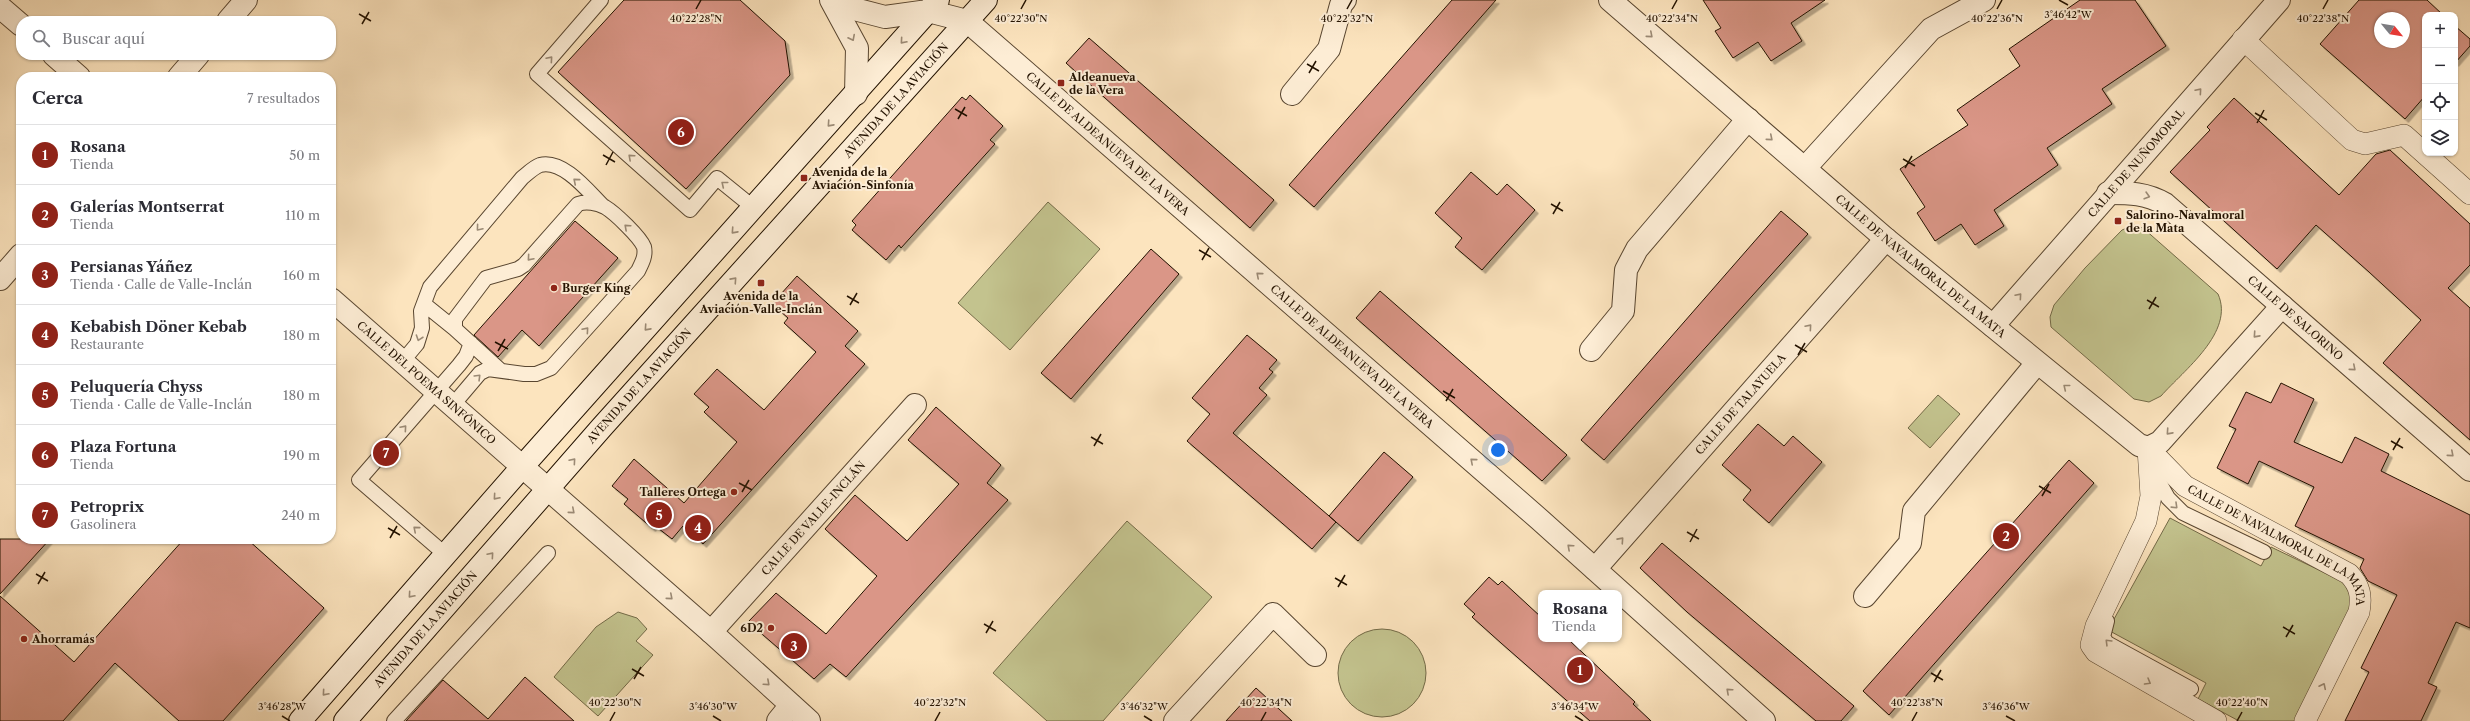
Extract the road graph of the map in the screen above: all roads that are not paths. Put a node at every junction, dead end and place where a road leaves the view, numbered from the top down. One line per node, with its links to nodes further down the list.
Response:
1 (246, 0): 11 (street)
2 (601, 0): 26 (lane, one-way to 2)
3 (986, 0): 13 (street, AVENIDA DE LA AVIACIÓN)
4 (1345, 0): 20 (street)
5 (1610, 0): 21 (street, CALLE DE NAVALMORAL DE LA MATA, one-way to 21)
6 (1984, 0): 22 (street)
7 (2279, 0): 14 (street, CALLE DE NUÑOMORAL)
8 (833, 2): 9 (street); 19 (street, one-way to 19)
9 (933, 6): 13 (street, CALLE DE ALDEANUEVA DE LA VERA); 19 (street, one-way to 19)
10 (0, 7): 12 (street)
11 (232, 16)
12 (16, 21)
13 (967, 21): 47 (street, AVENIDA DE LA AVIACIÓN, one-way to 13); 51 (street, CALLE DE ALDEANUEVA DE LA VERA, one-way to 13)
14 (2243, 40): 23 (street, CALLE DE NUÑOMORAL, one-way to 14); 24 (street)
15 (60, 60): 17 (street)
16 (194, 60): 18 (street)
17 (73, 72)
18 (183, 72)
19 (856, 94): 26 (street, one-way to 26)
20 (1292, 94)
21 (1748, 119): 22 (street, CALLE DE NAVALMORAL DE LA MATA, one-way to 22); 36 (street)
22 (1805, 168): 27 (street, CALLE DE NAVALMORAL DE LA MATA)
23 (2108, 194): 32 (street, CALLE DE SALORINO, one-way to 32); 33 (street, CALLE DE NUÑOMORAL, one-way to 23)
24 (2470, 194)
25 (605, 207): 31 (lane, one-way to 31); 34 (lane, one-way to 34); 39 (lane, one-way to 25)
26 (754, 208): 44 (street, one-way to 44)
27 (1886, 239): 33 (street, CALLE DE NAVALMORAL DE LA MATA); 51 (street, CALLE DE TALAYUELA, one-way to 27)
28 (16, 261): 29 (street)
29 (0, 279)
30 (336, 303): 37 (street, CALLE DEL POEMA SINFÓNICO)
31 (424, 304): 34 (lane); 37 (lane, one-way to 37)
32 (2282, 306): 43 (street, one-way to 43); 45 (street, CALLE DE SALORINO, one-way to 45)
33 (1993, 326): 38 (street, CALLE DE NAVALMORAL DE LA MATA)
34 (455, 329): 35 (lane)
35 (471, 343): 39 (lane); 40 (lane)
36 (1591, 350)
37 (402, 362): 40 (street, CALLE DEL POEMA SINFÓNICO)
38 (2037, 363): 43 (street, CALLE DE NAVALMORAL DE LA MATA, one-way to 38); 54 (street)
39 (500, 370): 42 (lane, one-way to 39)
40 (435, 391): 42 (street, CALLE DEL POEMA SINFÓNICO); 50 (lane, one-way to 40)
41 (915, 405): 55 (street, CALLE DE VALLE-INCLÁN)
42 (452, 406): 44 (street, CALLE DEL POEMA SINFÓNICO)
43 (2148, 448): 46 (lane); 65 (street, one-way to 65); 66 (street, CALLE DE NAVALMORAL DE LA MATA, one-way to 43)
44 (522, 467): 47 (street); 50 (street, one-way to 50)
45 (2470, 470)
46 (2154, 473): 48 (lane, one-way to 48); 57 (lane, one-way to 46)
47 (548, 490): 55 (street, one-way to 55); 59 (street, AVENIDA DE LA AVIACIÓN, one-way to 47)
48 (2264, 552)
49 (548, 553): 62 (lane)
50 (446, 555): 61 (street, one-way to 61)
51 (1595, 570): 52 (street, CALLE DE ALDEANUEVA DE LA VERA, one-way to 51)
52 (1617, 590)
53 (1622, 595): 60 (street, CALLE DE ALDEANUEVA DE LA VERA, one-way to 53)
54 (1865, 596)
55 (711, 632): 58 (street, one-way to 58)
56 (1315, 655): 64 (street)
57 (2191, 689)
58 (784, 713): 63 (street)
59 (353, 718)
60 (1759, 720)
61 (300, 721)
62 (394, 721)
63 (809, 721)
64 (1175, 721)
65 (2216, 721)
66 (2305, 721)

